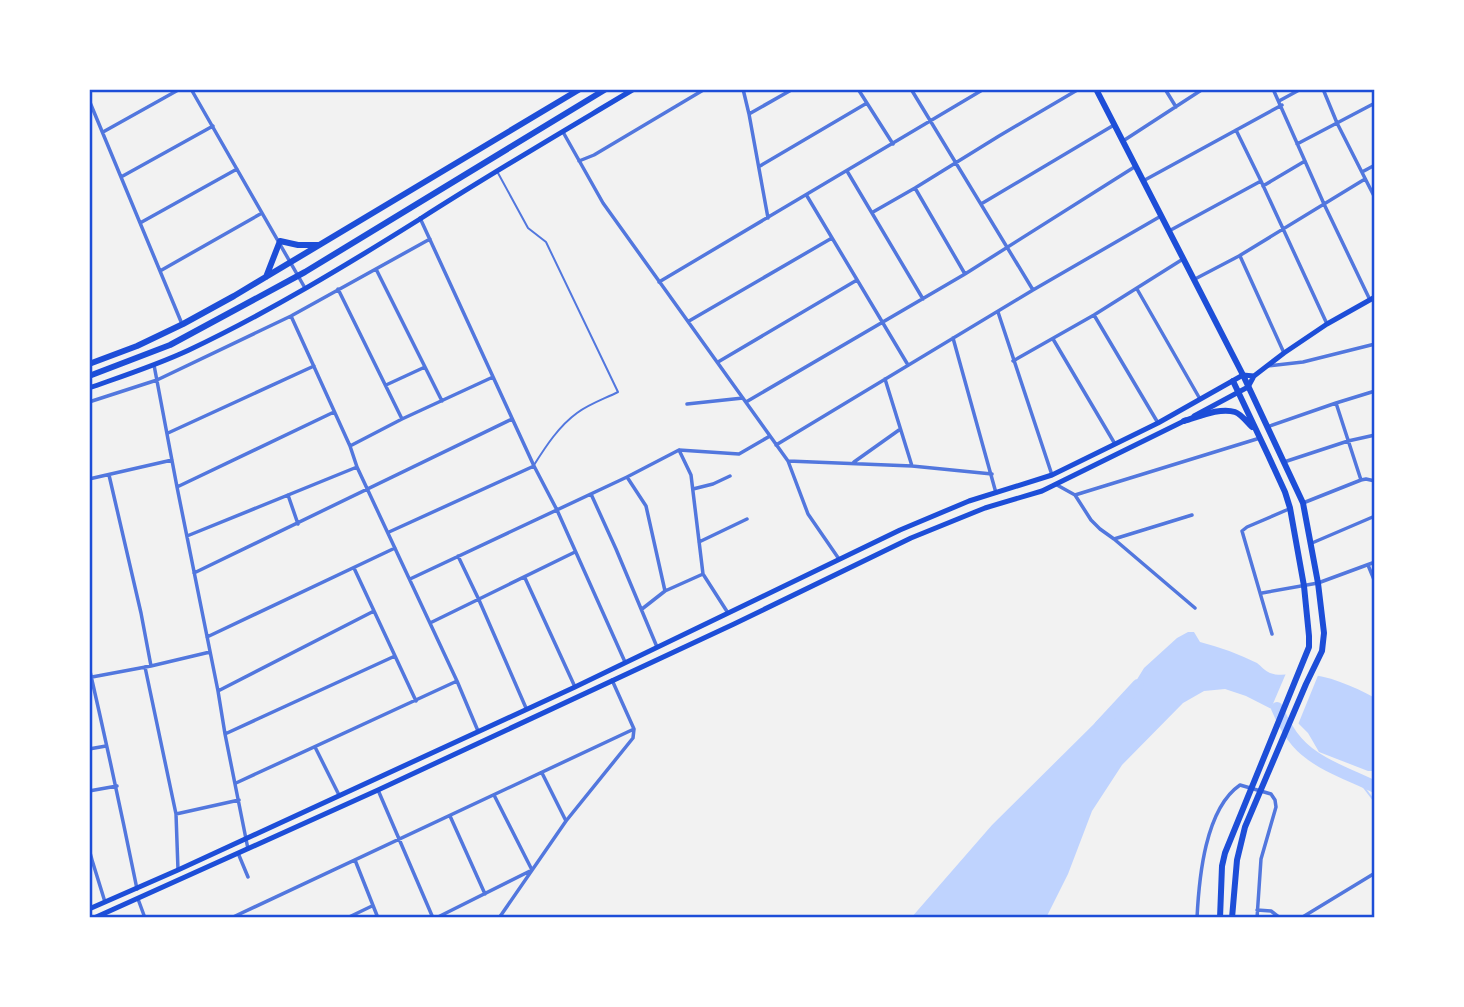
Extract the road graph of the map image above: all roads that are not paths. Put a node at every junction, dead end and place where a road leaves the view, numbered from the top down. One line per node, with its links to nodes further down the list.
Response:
1 (180, 89): 30 (street)
2 (191, 89): 28 (street)
3 (580, 89): 66 (main road)
4 (606, 89): 74 (main road)
5 (634, 89): 31 (main road)
6 (705, 89): 35 (street)
7 (743, 89): 24 (street)
8 (793, 89): 24 (street)
9 (858, 89): 20 (street)
10 (911, 89): 25 (street)
11 (984, 89): 25 (street)
12 (1079, 89): 37 (street)
13 (1096, 89): 27 (main road)
14 (1165, 89): 23 (street)
15 (1203, 89): 23 (street)
16 (1273, 89): 21 (street)
17 (1301, 89): 21 (street)
18 (1323, 89): 26 (street)
19 (89, 100): 30 (street)
20 (867, 103): 33 (street); 39 (street)
21 (1280, 103): 29 (street); 34 (street)
22 (1375, 103): 26 (street)
23 (1176, 107): 32 (street)
24 (750, 114): 39 (street)
25 (930, 121): 33 (street); 37 (street)
26 (1337, 123): 34 (street); 44 (street)
27 (1114, 125): 32 (main road); 53 (street)
28 (213, 126): 41 (street); 45 (street)
29 (1236, 130): 47 (street); 48 (street)
30 (103, 132): 45 (street)
31 (563, 132): 35 (street); 43 (main road)
32 (1123, 141): 40 (main road)
33 (893, 144): 42 (street)
34 (1297, 144): 36 (street)
35 (579, 161): 78 (street)
36 (1305, 161): 49 (street); 54 (street)
37 (956, 163): 50 (street); 53 (street)
38 (1375, 164): 44 (street)
39 (759, 166): 59 (street)
40 (1136, 166): 47 (main road); 67 (street)
41 (237, 169): 56 (street); 60 (street)
42 (847, 171): 51 (street); 55 (street)
43 (498, 172): 58 (main road); 143 (lane)
44 (1362, 172): 46 (street)
45 (121, 177): 60 (street)
46 (1365, 179): 52 (street); 54 (street)
47 (1143, 181): 57 (main road)
48 (1261, 181): 49 (street); 62 (street)
49 (1263, 186): 61 (street)
50 (915, 188): 55 (street); 73 (street)
51 (807, 196): 59 (street); 63 (street)
52 (1375, 198)
53 (981, 204): 67 (street)
54 (1324, 204): 61 (street); 83 (street)
55 (873, 212): 84 (street)
56 (262, 213): 65 (street); 72 (street)
57 (1161, 216): 62 (main road); 82 (street)
58 (420, 218): 64 (street); 80 (main road)
59 (768, 218): 78 (street)
60 (140, 223): 72 (street)
61 (1283, 230): 68 (street); 91 (street)
62 (1169, 231): 69 (main road)
63 (832, 238): 76 (street); 88 (street)
64 (430, 239): 71 (street); 107 (street)
65 (279, 241): 66 (main road); 70 (street); 75 (main road)
66 (320, 245): 70 (main road)
67 (1007, 247): 73 (street); 82 (street)
68 (1239, 256): 77 (street); 95 (street)
69 (1183, 259): 77 (main road); 79 (street)
70 (291, 262): 74 (street); 75 (main road)
71 (376, 269): 81 (street); 103 (street)
72 (160, 271): 90 (street)
73 (965, 274): 84 (street)
74 (299, 276): 80 (street); 105 (main road)
75 (266, 277): 90 (main road)
76 (857, 280): 89 (street); 97 (street)
77 (1194, 280): 104 (main road)
78 (659, 282): 88 (street)
79 (1136, 288): 86 (street); 117 (street)
80 (306, 289): 99 (main road)
81 (338, 289): 87 (street); 111 (street)
82 (1033, 290): 85 (street)
83 (1373, 298): 91 (main road)
84 (923, 299): 89 (street)
85 (998, 312): 92 (street); 96 (street)
86 (1094, 315): 93 (street); 127 (street)
87 (291, 316): 101 (street); 109 (street)
88 (689, 321): 97 (street)
89 (883, 323): 100 (street); 120 (street)
90 (183, 324): 98 (main road)
91 (1327, 324): 95 (main road)
92 (953, 338): 100 (street); 146 (street)
93 (1054, 339): 96 (street); 135 (street)
94 (1375, 344): 102 (street)
95 (1284, 353): 102 (main road)
96 (1013, 361): 149 (street)
97 (718, 362): 116 (street)
98 (89, 364)
99 (154, 365): 109 (street); 113 (main road)
100 (908, 365): 108 (street)
101 (314, 366): 123 (street); 130 (street)
102 (1266, 366): 106 (main road)
103 (425, 367): 111 (street); 118 (street)
104 (1243, 375): 106 (main road); 110 (main road); 112 (main road)
105 (89, 376)
106 (1254, 376): 112 (main road)
107 (493, 377): 118 (street); 125 (street)
108 (885, 379): 129 (street); 136 (street)
109 (157, 380): 119 (street); 130 (street)
110 (1233, 381): 114 (main road); 117 (main road)
111 (386, 385): 124 (street)
112 (1248, 387): 114 (main road); 128 (main road)
113 (89, 388)
114 (1238, 391): 126 (main road); 133 (main road)
115 (1375, 391): 121 (street)
116 (743, 398): 120 (street); 122 (street)
117 (1200, 399): 127 (main road)
118 (442, 401): 124 (street)
119 (89, 402)
120 (746, 402): 132 (street)
121 (1336, 402): 128 (street); 134 (street)
122 (687, 404)
123 (334, 412): 137 (street); 155 (street)
124 (402, 419): 137 (street)
125 (512, 419): 143 (street); 157 (street)
126 (1184, 421): 133 (main road); 154 (main road)
127 (1158, 423): 135 (main road)
128 (1266, 427): 141 (main road)
129 (900, 430): 142 (street); 144 (street)
130 (168, 433): 139 (street)
131 (1375, 435): 134 (street)
132 (770, 436): 136 (street); 138 (street)
133 (1260, 438): 161 (street); 163 (main road)
134 (1348, 440): 141 (street); 152 (street)
135 (1115, 444): 149 (main road)
136 (776, 445): 140 (street)
137 (350, 446): 145 (street)
138 (679, 450): 150 (street); 156 (street)
139 (172, 460): 147 (street); 155 (street)
140 (788, 461): 142 (street); 177 (street)
141 (1284, 462): 162 (main road)
142 (852, 463): 144 (street)
143 (534, 466): 164 (street); 169 (street)
144 (912, 466): 146 (street)
145 (357, 467): 157 (street); 160 (street)
146 (992, 474): 158 (street)
147 (110, 475): 151 (street); 202 (street)
148 (730, 475): 156 (street)
149 (1052, 475): 158 (main road)
150 (627, 477): 159 (street); 188 (street)
151 (89, 479)
152 (1361, 480): 153 (street); 162 (street)
153 (1374, 482)
154 (1057, 485): 161 (street); 205 (main road)
155 (177, 487): 170 (street)
156 (693, 489): 172 (street)
157 (368, 490): 168 (street); 169 (street)
158 (996, 493): 177 (main road)
159 (591, 494): 164 (street); 192 (street)
160 (288, 495): 168 (street); 170 (street)
161 (1076, 495): 171 (street)
162 (1303, 503): 173 (main road)
163 (1290, 508): 187 (main road); 189 (street)
164 (556, 510): 175 (street); 176 (street)
165 (1192, 515): 171 (street)
166 (1375, 516): 173 (street)
167 (747, 519): 172 (street)
168 (298, 524): 181 (street)
169 (388, 533): 174 (street)
170 (187, 536): 181 (street)
171 (1114, 538): 191 (street)
172 (699, 542): 182 (street)
173 (1311, 543): 186 (main road)
174 (395, 548): 180 (street); 184 (street)
175 (575, 552): 183 (street); 201 (street)
176 (457, 556): 184 (street); 190 (street)
177 (839, 559): 194 (main road)
178 (1375, 562): 179 (street)
179 (1368, 565): 185 (street); 186 (street)
180 (354, 568): 193 (street); 197 (street)
181 (194, 573): 197 (street)
182 (703, 574): 188 (street); 194 (street)
183 (525, 578): 190 (street); 207 (street)
184 (410, 579): 195 (street)
185 (1375, 582)
186 (1318, 583): 187 (street); 256 (main road)
187 (1304, 586): 189 (street); 255 (main road)
188 (665, 592): 192 (street)
189 (1261, 593): 196 (street)
190 (479, 600): 195 (street); 211 (street)
191 (1195, 608)
192 (642, 609): 198 (street)
193 (374, 611): 200 (street); 208 (street)
194 (728, 613): 198 (main road)
195 (430, 623): 206 (street)
196 (1272, 634)
197 (208, 642): 199 (street)
198 (657, 647): 201 (main road)
199 (210, 652): 202 (street); 208 (street)
200 (395, 656): 210 (street); 214 (street)
201 (625, 662): 207 (main road)
202 (148, 666): 204 (street); 226 (street)
203 (89, 667): 204 (street)
204 (91, 677): 209 (street)
205 (612, 680): 212 (street); 221 (main road)
206 (457, 681): 210 (street); 213 (street)
207 (575, 687): 211 (main road)
208 (218, 691): 214 (street)
209 (92, 696): 215 (street)
210 (416, 701): 216 (street)
211 (526, 708): 213 (main road)
212 (634, 729): 218 (street); 228 (street)
213 (478, 731): 224 (main road)
214 (225, 734): 219 (street)
215 (106, 746): 217 (street); 220 (street)
216 (315, 747): 219 (street); 224 (street)
217 (89, 749)
218 (542, 773): 223 (street); 228 (street)
219 (236, 783): 225 (street)
220 (117, 786): 222 (street); 240 (street)
221 (378, 790): 230 (street); 232 (main road)
222 (89, 791)
223 (494, 795): 227 (street); 237 (street)
224 (339, 796): 229 (main road)
225 (239, 800): 226 (street); 229 (street)
226 (176, 814): 236 (street)
227 (450, 816): 230 (street); 241 (street)
228 (566, 821): 237 (street)
229 (246, 839): 232 (street); 236 (main road)
230 (398, 839): 234 (street); 252 (street)
231 (89, 849): 235 (street)
232 (248, 849): 233 (main road)
233 (238, 853): 239 (street); 242 (main road)
234 (355, 860): 244 (street); 249 (street)
235 (91, 861): 243 (street)
236 (178, 870): 240 (main road)
237 (532, 870): 241 (street); 253 (street)
238 (1375, 873): 259 (street)
239 (248, 877)
240 (137, 889): 243 (main road)
241 (485, 894): 252 (street)
242 (138, 899): 247 (main road); 248 (street)
243 (105, 902): 245 (main road)
244 (372, 906): 250 (street); 251 (street)
245 (89, 909)
246 (1257, 910): 254 (street); 257 (street); 258 (street)
247 (94, 918)
248 (145, 918)
249 (231, 918)
250 (347, 918)
251 (378, 918)
252 (435, 918)
253 (499, 918)
254 (1197, 918)
255 (1220, 918)
256 (1232, 918)
257 (1257, 918)
258 (1280, 918)
259 (1301, 918)

